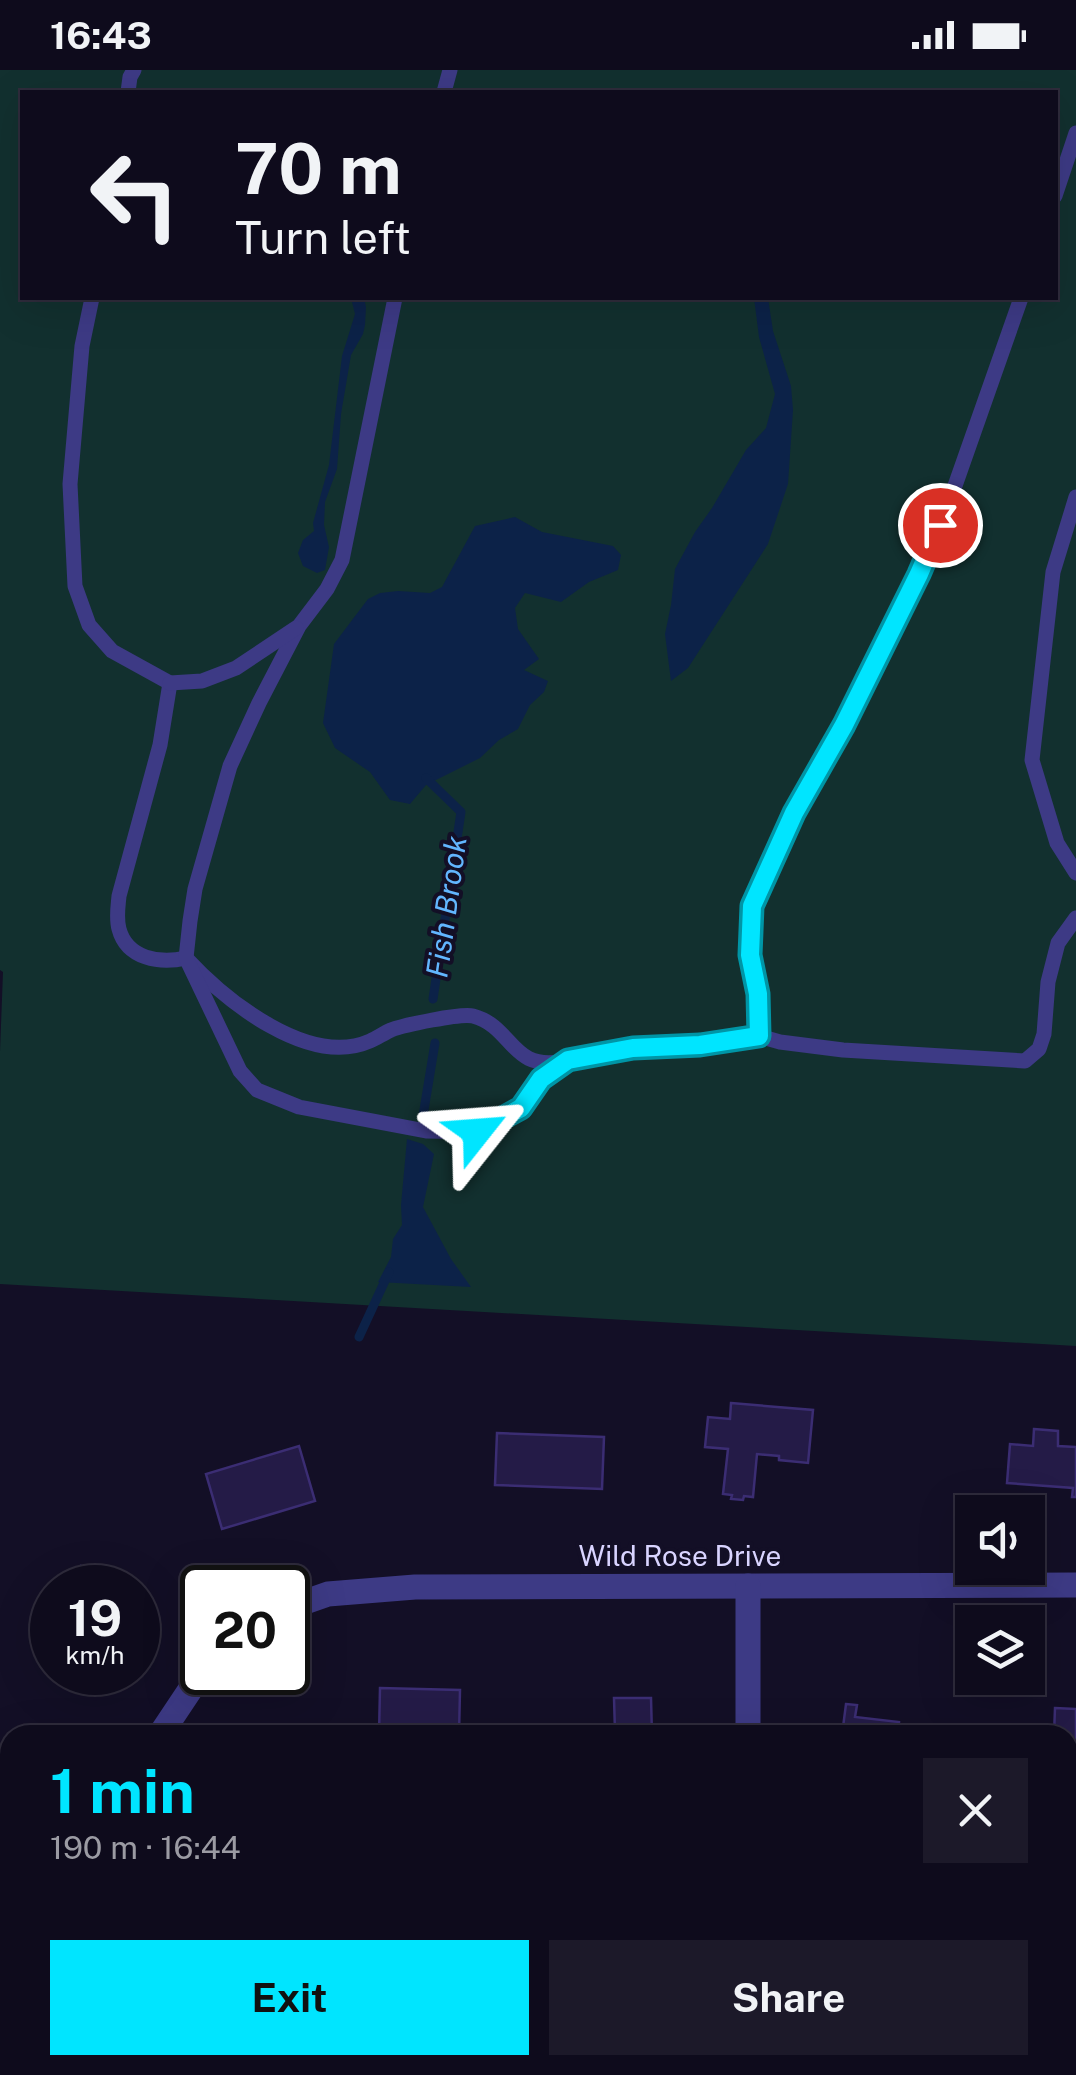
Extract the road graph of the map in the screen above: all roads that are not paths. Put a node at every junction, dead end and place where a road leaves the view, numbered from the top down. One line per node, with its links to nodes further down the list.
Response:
1 (1076, 133): 2 (lane)
2 (1058, 187)
3 (92, 300): 8 (lane)
4 (395, 300): 7 (lane)
5 (1020, 300): 12 (lane)
6 (1076, 496): 9 (lane)
7 (298, 626): 8 (lane); 11 (lane)
8 (170, 683): 11 (lane)
9 (1076, 874)
10 (1076, 918): 12 (lane)
11 (186, 958): 13 (lane); 13 (lane)
12 (759, 1036): 13 (lane)
13 (568, 1060)
14 (1076, 1585): 15 (street, Wild Rose Drive)
15 (748, 1586): 16 (street, Wild Rose Drive); 19 (street)
16 (310, 1600)
17 (187, 1695): 18 (street)
18 (167, 1725)
19 (748, 1725)

